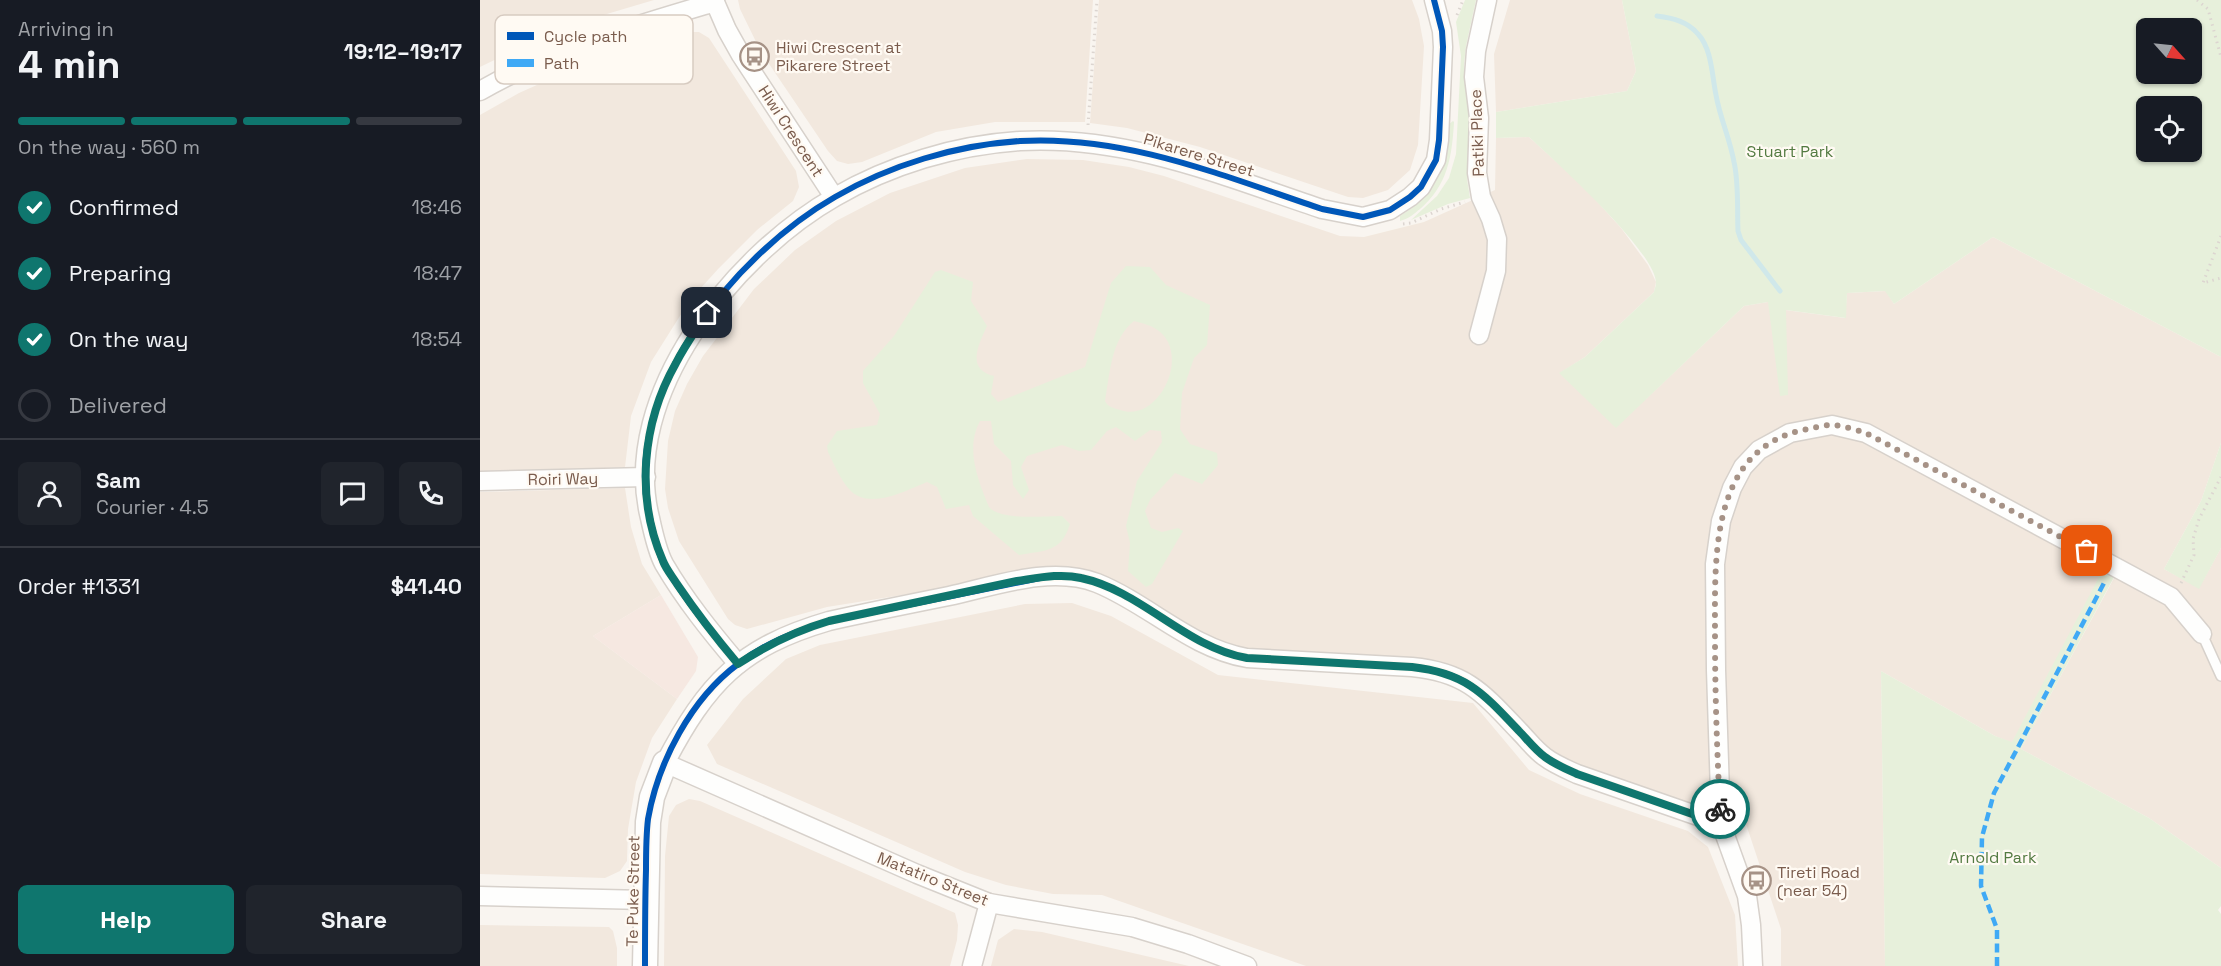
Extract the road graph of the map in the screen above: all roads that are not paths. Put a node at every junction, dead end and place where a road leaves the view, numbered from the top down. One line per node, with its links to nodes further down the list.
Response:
1 (1434, 0): 7 (street, Pikarere Street)
2 (1487, 0): 8 (street, Patiki Place)
3 (715, 1): 4 (street); 7 (street, Hiwi Crescent)
4 (671, 15)
5 (495, 82): 6 (street)
6 (480, 91)
7 (834, 197): 9 (street, Pikarere Street)
8 (1479, 335)
9 (646, 477): 10 (street, Roiri Way); 12 (street, Pikarere Street)
10 (480, 481)
11 (2202, 634): 13 (lane); 15 (street)
12 (738, 664): 14 (street, Te Puke Street); 15 (street, Te Puke Street)
13 (2221, 676)
14 (665, 763): 17 (street, Te Puke Street); 18 (street, Matatiro Street)
15 (1721, 824): 22 (street)
16 (480, 896): 17 (street)
17 (645, 900): 19 (street, Te Puke Street)
18 (989, 903): 20 (street); 21 (street, Matatiro Street)
19 (645, 966)
20 (972, 966)
21 (1247, 966)
22 (1753, 966)

